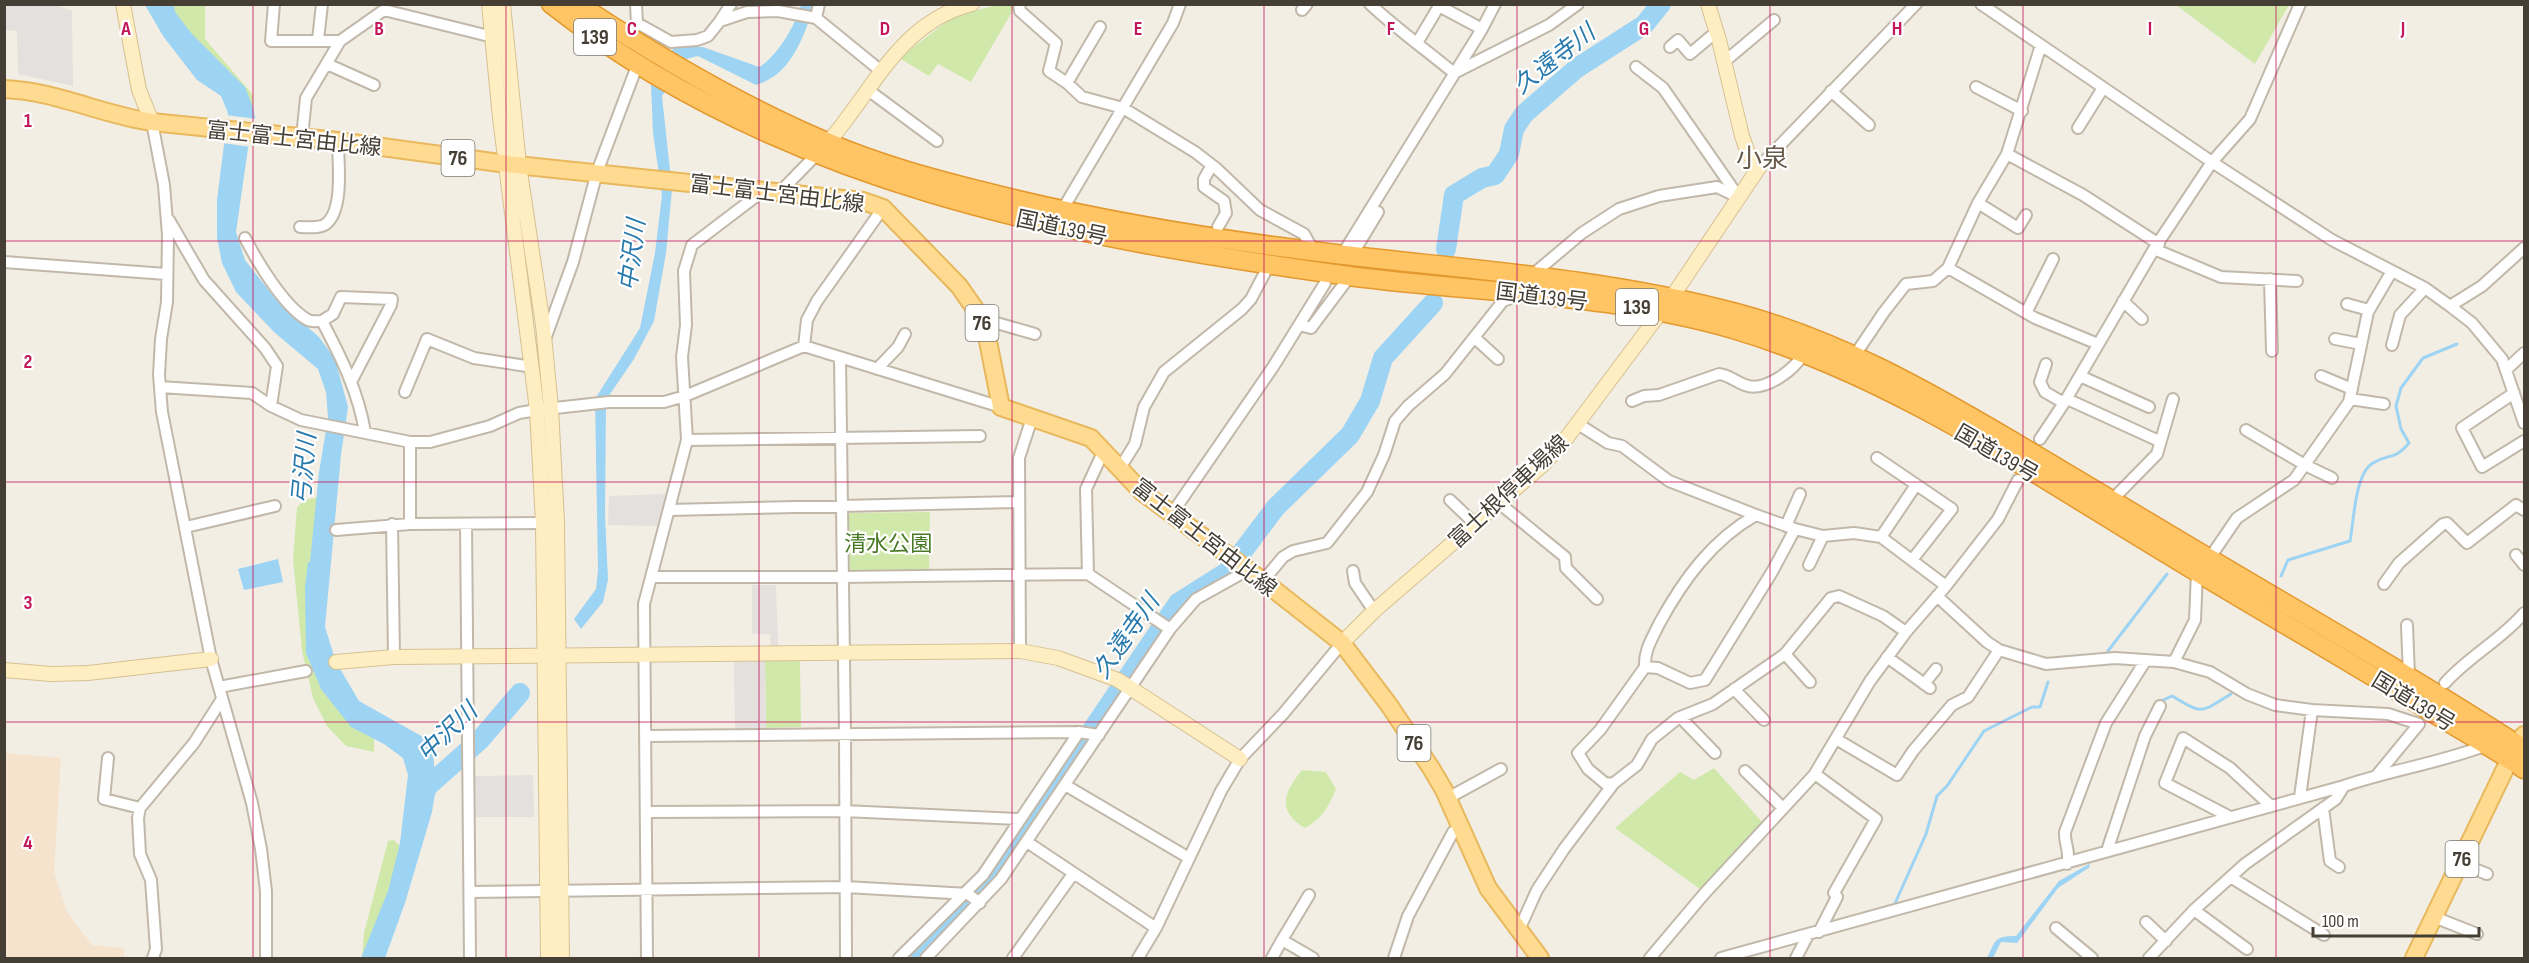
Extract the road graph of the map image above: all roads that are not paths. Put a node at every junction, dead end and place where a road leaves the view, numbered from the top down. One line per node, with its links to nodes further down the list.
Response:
1 (123, 4): 49 (street)
2 (274, 4): 29 (street)
3 (322, 4): 29 (street)
4 (489, 4): 28 (street)
5 (502, 4): 58 (street)
6 (550, 4): 37 (highway, 国道139号 / 139)
7 (578, 4): 25 (highway, 国道139号 / 139)
8 (636, 4): 25 (street)
9 (731, 4): 23 (street)
10 (819, 4): 21 (street)
11 (972, 4): 38 (street)
12 (1019, 4): 40 (street)
13 (1180, 4): 47 (street)
14 (1370, 4): 31 (street)
15 (1495, 4): 26 (street)
16 (1578, 4): 39 (street)
17 (1708, 4): 27 (street)
18 (1916, 4): 46 (street)
19 (1981, 4): 32 (street)
20 (2300, 4): 57 (street)
21 (816, 18): 23 (street); 38 (street)
22 (1774, 20): 34 (street)
23 (720, 21): 25 (street)
24 (1100, 27): 40 (street)
25 (632, 29): 55 (highway, 国道139号 / 139)
26 (1482, 29): 31 (street); 39 (street)
27 (1716, 32): 33 (street); 34 (street)
28 (493, 37): 30 (street); 58 (street)
29 (318, 40): 30 (street)
30 (340, 41): 35 (street)
31 (1417, 43): 39 (street)
32 (2041, 45): 43 (street); 48 (street)
33 (1670, 47)
34 (1724, 62): 60 (street)
35 (327, 64): 41 (street); 52 (street)
36 (1636, 67): 64 (street)
37 (639, 68): 55 (highway, 国道139号 / 139); 61 (street)
38 (881, 71): 45 (street)
39 (1454, 73): 62 (street)
40 (1067, 83): 47 (street)
41 (374, 85)
42 (1976, 87): 48 (street)
43 (2103, 88): 51 (street); 57 (street)
44 (4, 89): 49 (main road, 富士富士宮由比線 / 76)
45 (868, 90): 54 (street); 55 (street)
46 (1831, 91): 50 (street); 60 (street)
47 (1123, 108): 59 (street); 67 (street)
48 (2022, 111): 56 (street)
49 (152, 122): 52 (main road, 富士富士宮由比線 / 76); 69 (street)
50 (1869, 125)
51 (2078, 128)
52 (302, 137): 53 (main road, 富士富士宮由比線 / 76)
53 (338, 141): 58 (main road, 富士富士宮由比線 / 76); 70 (street)
54 (937, 141)
55 (822, 149): 63 (street); 67 (highway, 国道139号 / 139); 80 (highway, 国道139号 / 139)
56 (2007, 154): 65 (street); 74 (street)
57 (2212, 162): 74 (street); 82 (street)
58 (513, 164): 61 (main road, 富士富士宮由比線 / 76); 105 (street); 117 (street)
59 (1212, 165): 71 (street); 76 (street)
60 (1760, 166): 64 (street, 富士根停車場線)
61 (597, 172): 63 (main road, 富士富士宮由比線 / 76); 105 (street)
62 (1386, 186): 73 (street); 77 (street)
63 (771, 192): 66 (main road, 富士富士宮由比線 / 76); 127 (street)
64 (1738, 196): 85 (street); 92 (street, 富士根停車場線)
65 (1978, 203): 68 (street); 81 (street)
66 (883, 208): 99 (main road, 富士富士宮由比線 / 76); 109 (street)
67 (1061, 212): 76 (highway, 国道139号 / 139)
68 (2026, 215)
69 (167, 218): 83 (street); 132 (street)
70 (300, 227)
71 (1218, 227)
72 (245, 237): 98 (street)
73 (1358, 245)
74 (2157, 247): 86 (street); 91 (street)
75 (2524, 248): 94 (street)
76 (1314, 252): 77 (highway, 国道139号 / 139)
77 (1342, 255): 85 (highway, 国道139号 / 139)
78 (2053, 259): 96 (street)
79 (4, 262): 83 (street)
80 (1270, 263): 84 (highway, 国道139号 / 139); 151 (street)
81 (1948, 268): 96 (street); 113 (street)
82 (2392, 271): 89 (street); 95 (street)
83 (166, 274): 123 (street)
84 (1350, 276): 90 (highway, 国道139号 / 139); 100 (street)
85 (1531, 276): 92 (highway, 国道139号 / 139)
86 (2270, 279): 87 (street); 110 (street)
87 (2297, 281)
88 (1325, 283): 100 (street)
89 (2425, 288): 94 (street); 108 (street)
90 (1522, 294): 92 (highway, 国道139号 / 139); 103 (street)
91 (2123, 301): 97 (street); 106 (street)
92 (1666, 304): 112 (highway, 国道139号 / 139); 113 (highway, 国道139号 / 139); 138 (street, 富士根停車場線)
93 (2347, 304): 95 (street)
94 (2450, 306): 119 (street)
95 (2369, 310): 107 (street)
96 (2026, 313): 106 (street)
97 (2142, 320)
98 (322, 321): 122 (street); 122 (street)
99 (982, 324): 102 (street); 133 (main road, 富士富士宮由比線 / 76)
100 (1299, 325): 164 (street)
101 (905, 334): 118 (street)
102 (1035, 334)
103 (1475, 338): 115 (street); 187 (street)
104 (2335, 339): 107 (street)
105 (544, 342): 135 (street)
106 (2098, 344): 120 (street)
107 (2361, 344): 126 (street)
108 (2392, 345)
109 (804, 346): 114 (street); 127 (street)
110 (2272, 351)
111 (2524, 352): 119 (street)
112 (1804, 353): 129 (street); 180 (highway, 国道139号 / 139)
113 (1855, 355): 157 (highway, 国道139号 / 139)
114 (840, 358): 118 (street); 142 (street)
115 (1498, 359)
116 (2046, 364): 130 (street)
117 (532, 368): 124 (street); 135 (street)
118 (877, 369): 133 (street)
119 (2507, 369): 125 (street)
120 (2080, 376): 130 (street); 134 (street)
121 (2321, 376): 126 (street)
122 (351, 382): 140 (street)
123 (160, 387): 132 (street); 171 (street)
124 (405, 392)
125 (2514, 393): 136 (street); 146 (street)
126 (2351, 394): 131 (street); 150 (street)
127 (685, 396): 135 (street); 144 (street)
128 (2173, 399): 145 (street)
129 (1632, 401)
130 (2065, 401): 143 (street); 145 (street)
131 (2384, 404)
132 (271, 406): 140 (street)
133 (1001, 407): 137 (main road, 富士富士宮由比線 / 76)
134 (2149, 408)
135 (544, 409): 147 (street); 166 (street); 203 (street)
136 (2524, 416)
137 (1032, 418): 148 (main road, 富士富士宮由比線 / 76); 158 (street)
138 (1578, 424): 159 (street, 富士根停車場線); 165 (street)
139 (2246, 430): 150 (street)
140 (365, 432): 147 (street)
141 (980, 436): 142 (street)
142 (842, 437): 144 (street); 161 (street)
143 (2040, 439)
144 (687, 440): 162 (street)
145 (2159, 441): 157 (street)
146 (2524, 441)
147 (410, 442): 167 (street)
148 (1104, 450): 151 (main road, 富士富士宮由比線 / 76); 183 (street)
149 (1877, 458): 154 (street)
150 (2305, 465): 152 (street); 180 (street)
151 (1120, 468): 164 (main road, 富士富士宮由比線 / 76)
152 (2332, 478)
153 (2018, 480): 189 (street)
154 (1916, 485): 175 (street); 177 (street)
155 (1800, 494): 172 (street)
156 (1450, 500): 169 (street)
157 (2112, 500): 180 (highway, 国道139号 / 139)
158 (1017, 502): 161 (street); 184 (street)
159 (1499, 503): 169 (street, 富士根停車場線); 191 (street)
160 (275, 506): 171 (street)
161 (841, 507): 162 (street); 186 (street)
162 (669, 510): 185 (street)
163 (2524, 510): 188 (street)
164 (1171, 515): 178 (main road, 富士富士宮由比線 / 76)
165 (1756, 515): 172 (street); 212 (street)
166 (543, 523): 168 (street); 202 (street)
167 (410, 524): 168 (street); 170 (street)
168 (466, 524): 205 (street)
169 (1475, 524): 192 (street, 富士根停車場線)
170 (392, 525): 173 (street); 206 (street)
171 (186, 527): 208 (street)
172 (1791, 528): 174 (street); 212 (street)
173 (336, 530)
174 (1823, 536): 175 (street); 179 (street)
175 (1881, 537): 177 (street)
176 (2516, 555): 181 (street)
177 (1912, 560): 189 (street)
178 (1239, 563): 187 (main road, 富士富士宮由比線 / 76); 195 (street)
179 (1809, 565)
180 (2203, 565): 211 (street); 216 (highway, 国道139号 / 139); 231 (highway, 国道139号 / 139)
181 (2524, 565)
182 (1353, 571): 192 (street)
183 (1088, 574): 184 (street); 195 (street)
184 (1018, 576): 186 (street); 199 (street)
185 (651, 577): 186 (street); 204 (street)
186 (841, 578): 200 (street)
187 (1263, 581): 197 (main road, 富士富士宮由比線 / 76)
188 (2384, 584)
189 (1946, 586): 190 (street)
190 (1936, 596): 196 (street); 198 (street)
191 (1598, 599)
192 (1374, 611): 197 (street, 富士根停車場線)
193 (2524, 613): 218 (street)
194 (2407, 625): 216 (street)
195 (1169, 628): 219 (street)
196 (1905, 632): 201 (street); 207 (street)
197 (1342, 643): 235 (street); 244 (main road, 富士富士宮由比線 / 76)
198 (1999, 650): 209 (street); 230 (street)
199 (1020, 651): 200 (street); 219 (street)
200 (843, 653): 204 (street); 227 (street)
201 (1785, 654): 217 (street); 221 (street)
202 (544, 655): 203 (street); 205 (street); 264 (street)
203 (559, 655): 204 (street); 264 (street)
204 (645, 655): 229 (street)
205 (467, 656): 206 (street); 266 (street)
206 (394, 657): 210 (street)
207 (1887, 657): 213 (street); 230 (street)
208 (211, 659): 214 (street); 220 (street)
209 (2146, 660): 211 (street); 258 (street)
210 (336, 662)
211 (2174, 662): 224 (street)
212 (1645, 667): 240 (street)
213 (1936, 669)
214 (4, 670)
215 (306, 672): 220 (street)
216 (2409, 677): 233 (highway, 国道139号 / 139)
217 (1810, 682)
218 (2445, 683)
219 (1126, 685): 228 (street); 235 (street)
220 (219, 687): 222 (street)
221 (1734, 689): 225 (street); 226 (street)
222 (222, 699): 246 (street); 282 (street)
223 (2160, 706): 255 (street)
224 (2312, 710): 239 (street); 243 (street)
225 (1680, 717): 232 (street); 240 (street)
226 (1764, 720)
227 (845, 734): 228 (street); 229 (street); 249 (street)
228 (1088, 734): 241 (street); 252 (street)
229 (645, 736): 250 (street)
230 (1836, 739): 238 (street)
231 (2487, 746): 233 (highway, 国道139号 / 139); 239 (street)
232 (1716, 753)
233 (2521, 753): 257 (main road, 76)
234 (108, 758): 246 (street)
235 (1240, 759): 256 (street)
236 (1501, 769): 244 (street)
237 (1745, 771): 247 (street)
238 (1815, 774): 247 (street); 275 (street)
239 (2377, 775): 242 (street)
240 (1614, 783): 274 (street)
241 (1065, 785): 254 (street); 256 (street)
242 (2344, 786): 243 (street); 248 (street)
243 (2300, 797): 245 (street)
244 (1448, 798): 253 (main road, 富士富士宮由比線 / 76)
245 (2271, 806): 251 (street); 251 (street)
246 (140, 808): 281 (street)
247 (1783, 808): 296 (street)
248 (2323, 808): 259 (street); 262 (street)
249 (844, 811): 250 (street); 252 (street); 263 (street)
250 (646, 812): 265 (street)
251 (2230, 817): 255 (street)
252 (1020, 819): 268 (street)
253 (1461, 827): 274 (main road, 富士富士宮由比線 / 76); 294 (street)
254 (1027, 842): 260 (street); 268 (street)
255 (2107, 852): 258 (street)
256 (1189, 858): 272 (street)
257 (2460, 863): 261 (street); 270 (main road, 76)
258 (2067, 864): 275 (street)
259 (2339, 867)
260 (1073, 874): 272 (street); 290 (street)
261 (2487, 874)
262 (2232, 878): 269 (street); 277 (street)
263 (846, 887): 265 (street); 268 (street); 287 (street)
264 (554, 890): 265 (street); 266 (street); 284 (street); 285 (street)
265 (647, 890): 286 (street)
266 (470, 892): 283 (street)
267 (1309, 895): 278 (street)
268 (972, 898): 288 (street); 289 (street)
269 (2194, 910): 279 (street); 280 (street)
270 (2434, 917): 276 (street); 301 (main road, 76)
271 (2146, 922): 279 (street)
272 (1155, 928): 291 (street)
273 (2056, 928): 299 (street)
274 (1519, 930): 295 (main road, 富士富士宮由比線 / 76)
275 (1813, 934): 297 (street); 298 (street)
276 (2477, 934)
277 (2324, 935)
278 (1282, 940): 292 (street); 293 (street)
279 (2166, 941): 300 (street)
280 (2247, 949)
281 (153, 958)
282 (266, 958)
283 (470, 958)
284 (548, 958)
285 (562, 958)
286 (647, 958)
287 (846, 958)
288 (899, 958)
289 (926, 958)
290 (1013, 958)
291 (1138, 958)
292 (1272, 958)
293 (1313, 958)
294 (1394, 958)
295 (1540, 958)
296 (1650, 958)
297 (1721, 958)
298 (1796, 958)
299 (2092, 958)
300 (2149, 958)
301 (2414, 958)

